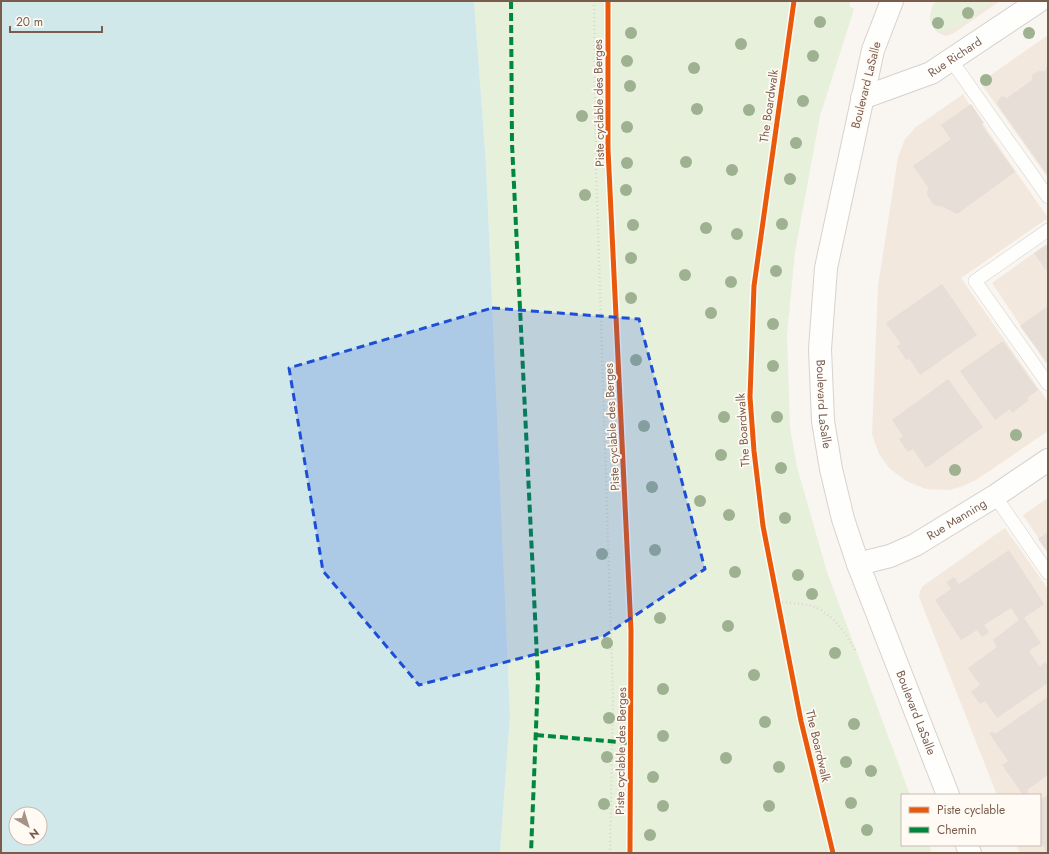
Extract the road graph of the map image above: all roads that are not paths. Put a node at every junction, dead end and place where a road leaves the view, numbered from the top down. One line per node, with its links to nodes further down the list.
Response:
1 (892, 1): 4 (main road, Boulevard LaSalle)
2 (1039, 1): 3 (main road, Rue Richard)
3 (952, 60): 4 (main road, Rue Richard); 5 (lane)
4 (862, 98): 10 (main road, Boulevard LaSalle)
5 (1048, 197)
6 (1048, 230): 7 (lane)
7 (1048, 384)
8 (1048, 460): 9 (main road, Rue Manning)
9 (995, 496): 10 (main road, Rue Manning); 11 (lane)
10 (858, 564): 12 (main road, Boulevard LaSalle)
11 (1048, 573)
12 (948, 794)

